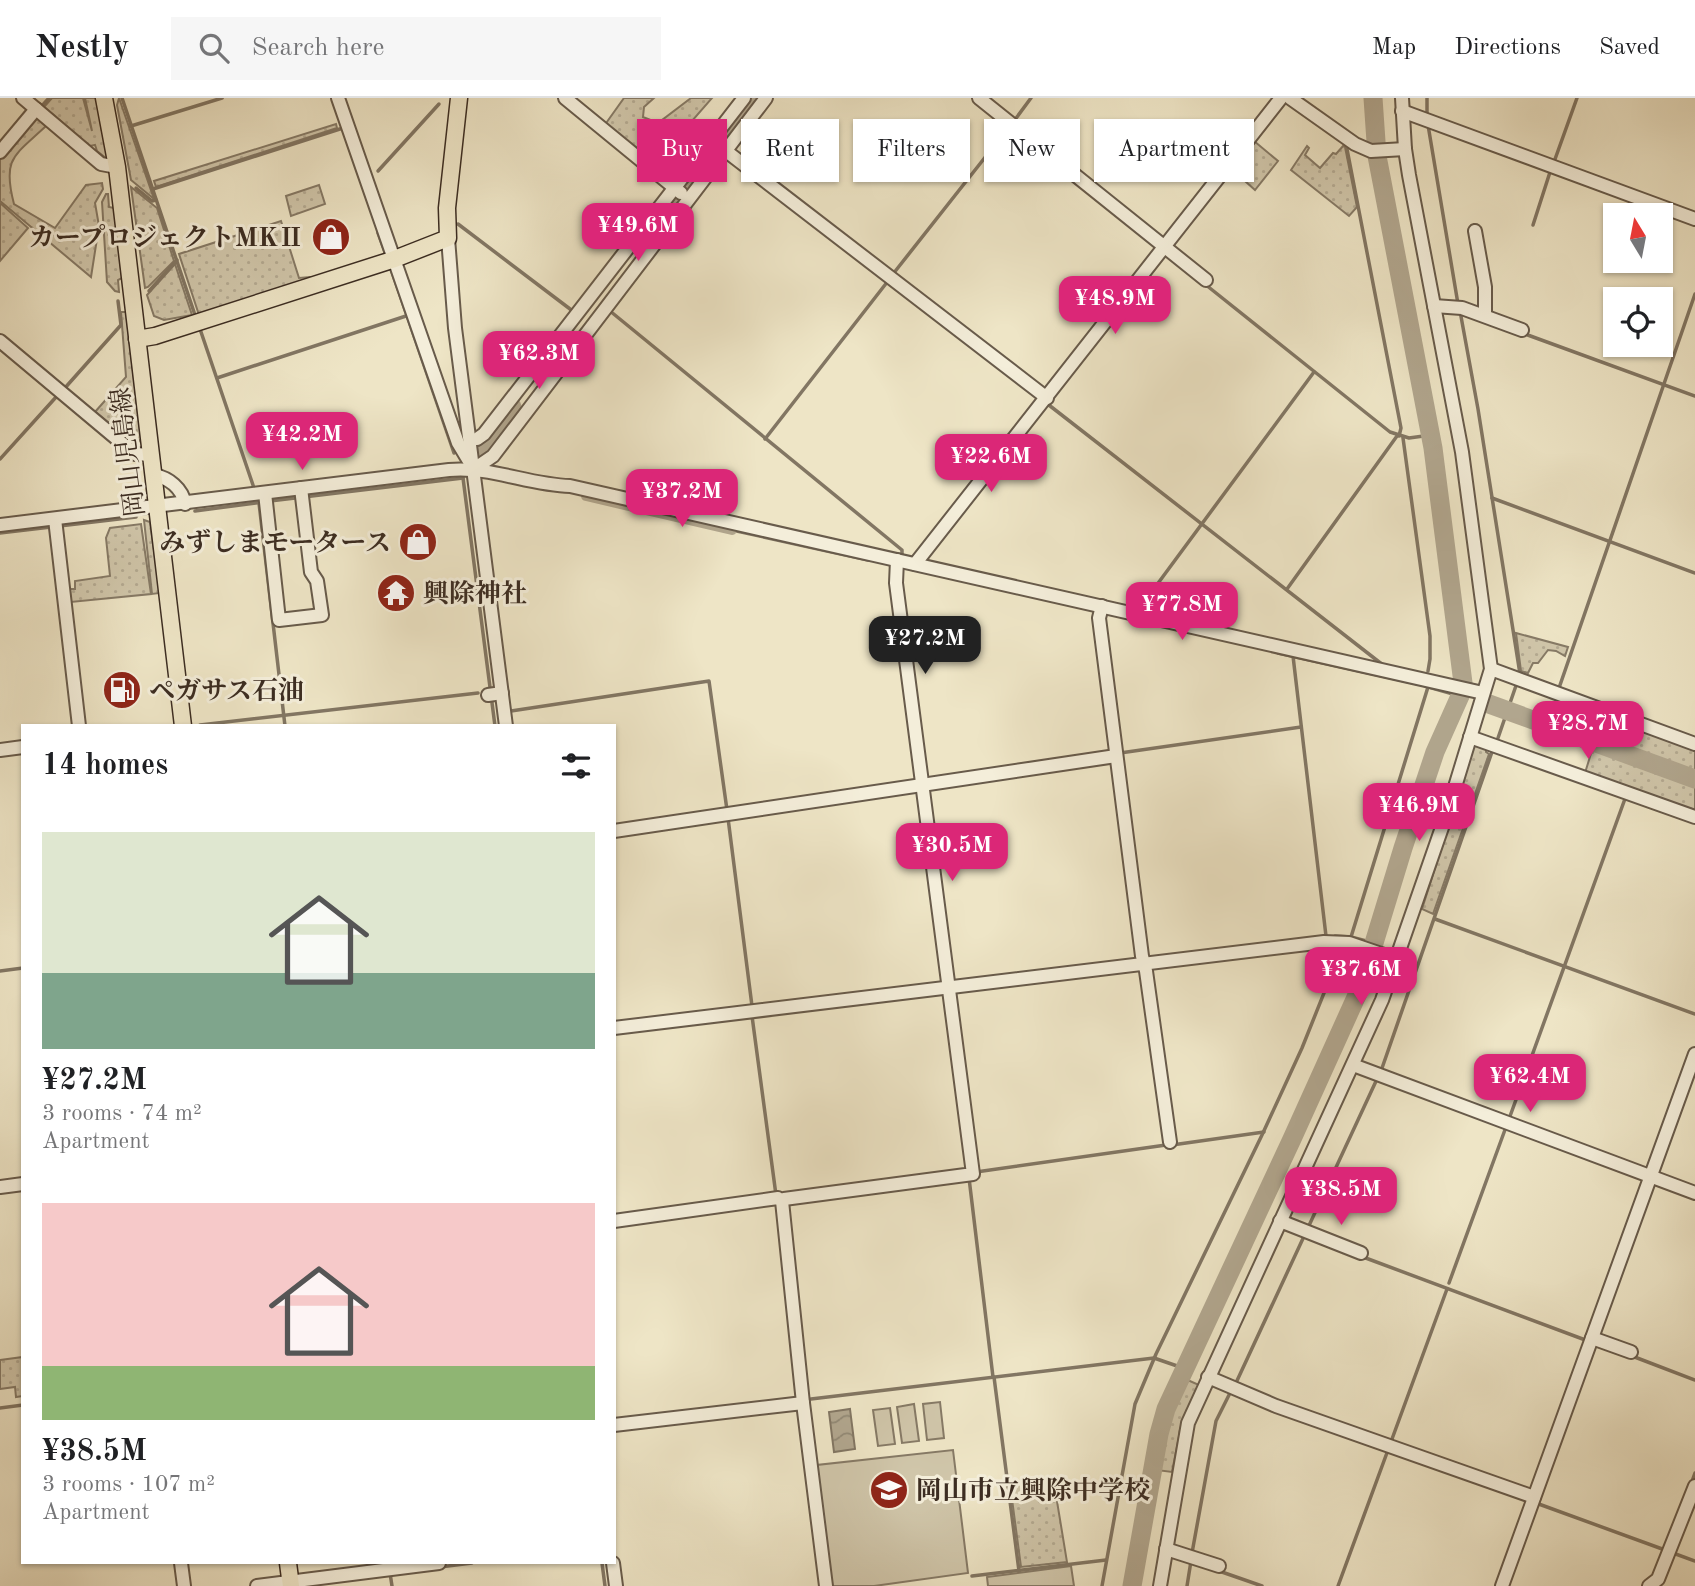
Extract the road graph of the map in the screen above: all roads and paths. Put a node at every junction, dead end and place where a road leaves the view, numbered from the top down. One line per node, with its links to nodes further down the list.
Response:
1 (23, 98): 11 (street)
2 (104, 98): 17 (main road, 岡山児島線)
3 (338, 98): 24 (street)
4 (459, 98): 22 (main road)
5 (565, 98): 19 (street)
6 (766, 98): 12 (street)
7 (979, 98): 23 (street)
8 (1281, 98): 23 (street)
9 (1290, 98): 14 (street)
10 (1402, 104): 14 (street); 20 (street)
11 (36, 109): 15 (street); 17 (street)
12 (743, 110): 13 (street); 19 (street)
13 (727, 149)
14 (1405, 149): 26 (street)
15 (0, 152)
16 (727, 152): 31 (street)
17 (117, 167): 29 (main road, 岡山児島線)
18 (691, 182): 19 (street)
19 (678, 193): 32 (street); 34 (street)
20 (1695, 219)
21 (1475, 231): 27 (street)
22 (448, 238): 24 (main road); 34 (street)
23 (1164, 248): 25 (street); 31 (street)
24 (390, 260): 29 (main road); 34 (street)
25 (1206, 280)
26 (1434, 306): 27 (street); 45 (street)
27 (1485, 315): 28 (street)
28 (1522, 330)
29 (137, 339): 33 (main road, 岡山児島線)
30 (0, 341): 33 (street)
31 (1045, 400): 43 (street)
32 (477, 439)
33 (151, 455): 35 (main road, 岡山児島線)
34 (474, 469): 36 (street); 42 (street); 49 (street)
35 (154, 475): 38 (street); 39 (main road, 岡山児島線)
36 (302, 494): 37 (street); 37 (street)
37 (265, 498): 38 (street)
38 (185, 504): 39 (street)
39 (158, 506): 40 (street); 48 (main road, 岡山児島線)
40 (55, 524): 41 (street); 47 (street)
41 (0, 525)
42 (896, 564): 43 (street); 55 (street)
43 (915, 564): 44 (street)
44 (1101, 611): 46 (street); 54 (street)
45 (1491, 668): 46 (street); 51 (street)
46 (1480, 692): 50 (street)
47 (79, 724)
48 (183, 724)
49 (505, 724)
50 (1470, 737): 56 (street); 58 (street)
51 (1695, 744)
52 (21, 747): 53 (street)
53 (0, 750)
54 (1116, 754): 55 (street); 59 (street)
55 (922, 785): 57 (street); 60 (street)
56 (1695, 817)
57 (616, 831)
58 (1396, 959): 59 (street); 63 (street)
59 (1143, 963): 60 (street); 64 (street)
60 (950, 986): 61 (street); 69 (street)
61 (616, 1028)
62 (1695, 1055): 65 (street)
63 (1353, 1065): 65 (street); 71 (street)
64 (1170, 1142)
65 (1650, 1177): 68 (street); 73 (street)
66 (21, 1184): 67 (street)
67 (0, 1187)
68 (1695, 1193)
69 (782, 1201): 70 (street); 76 (street)
70 (616, 1221)
71 (1280, 1222): 72 (street); 75 (street)
72 (1361, 1253)
73 (1592, 1338): 74 (street); 79 (street)
74 (1631, 1352)
75 (1208, 1377): 79 (street); 80 (street)
76 (803, 1404): 77 (street); 90 (street)
77 (616, 1425)
78 (1695, 1486): 93 (street)
79 (1534, 1497): 92 (street)
80 (1166, 1549): 85 (street); 91 (street)
81 (181, 1564): 87 (street)
82 (288, 1564): 86 (main road)
83 (432, 1564): 86 (street)
84 (613, 1564): 89 (street)
85 (1219, 1566)
86 (291, 1584): 88 (street)
87 (184, 1586)
88 (257, 1586)
89 (616, 1586)
90 (826, 1586)
91 (1160, 1586)
92 (1502, 1586)
93 (1649, 1586)

